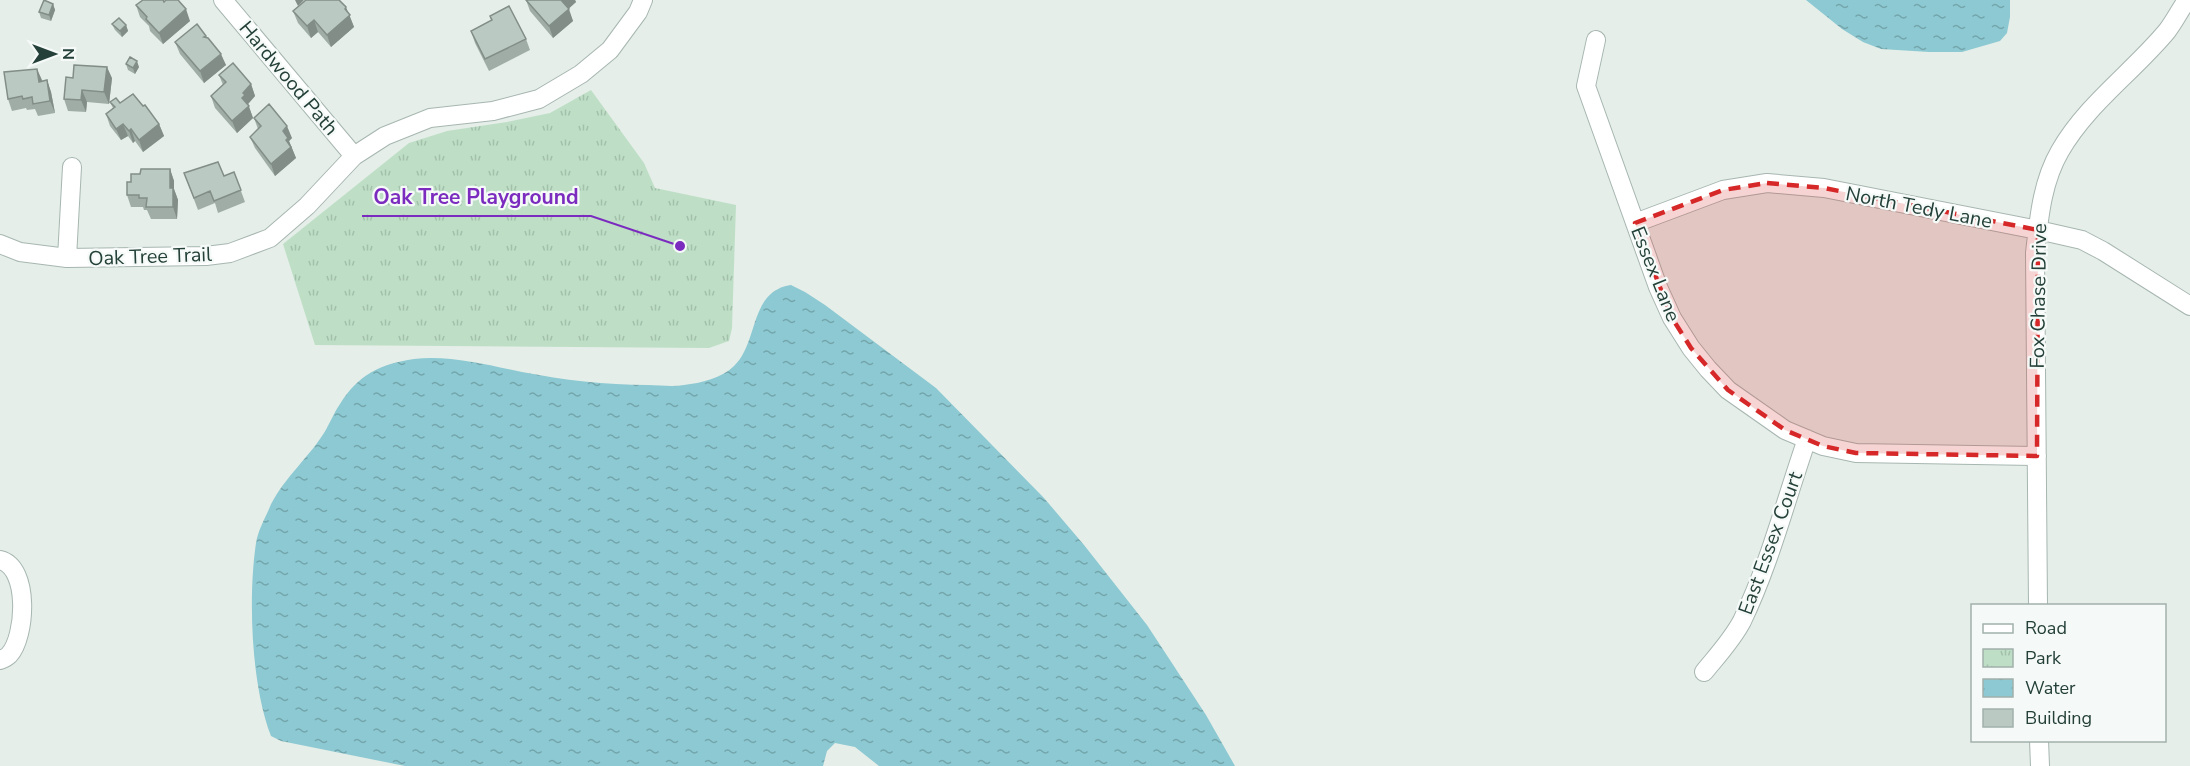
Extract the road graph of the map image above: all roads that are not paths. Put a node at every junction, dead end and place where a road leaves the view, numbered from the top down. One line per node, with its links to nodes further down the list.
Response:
1 (223, 0): 5 (street, Hardwood Path)
2 (643, 0): 5 (street, Oak Tree Trail)
3 (2187, 0): 8 (street, Fox Chase Drive)
4 (1596, 40): 7 (street, Essex Lane)
5 (354, 156): 10 (street, Oak Tree Trail)
6 (72, 167): 10 (street)
7 (1635, 224): 8 (street, North Tedy Lane); 12 (street, Essex Lane)
8 (2038, 230): 11 (street, North Tedy Lane); 13 (street, Fox Chase Drive)
9 (0, 244): 10 (street, Oak Tree Trail)
10 (68, 258)
11 (2190, 306)
12 (1807, 439): 13 (street, Essex Lane); 17 (street, East Essex Court)
13 (2037, 456): 15 (street, Fox Chase Drive)
14 (0, 560): 16 (street)
15 (2038, 604)
16 (0, 660)
17 (1704, 672)
18 (2039, 742): 19 (street)
19 (2040, 766)

